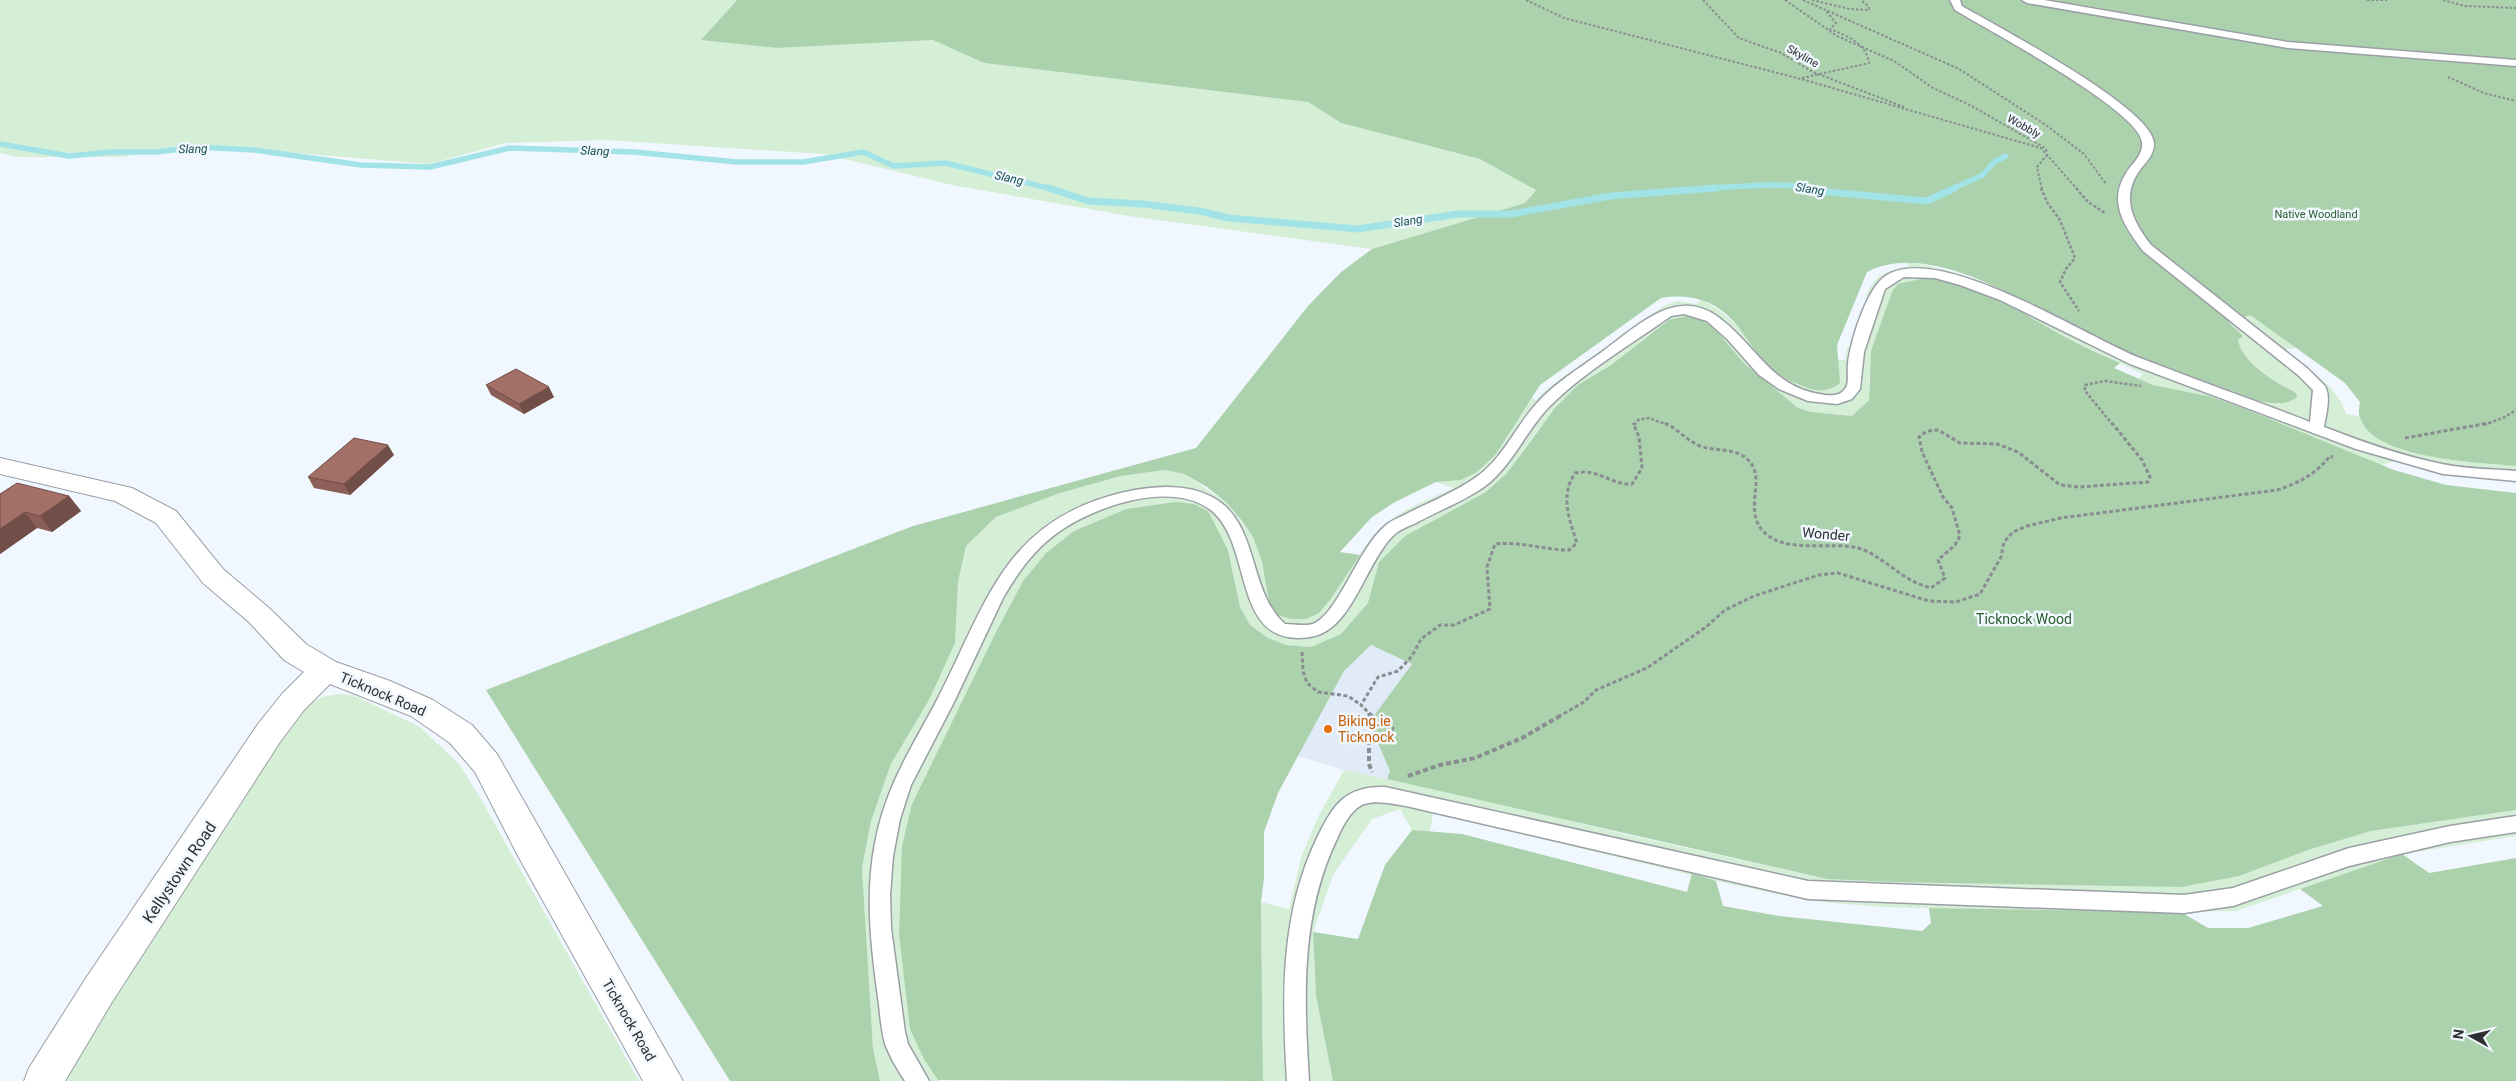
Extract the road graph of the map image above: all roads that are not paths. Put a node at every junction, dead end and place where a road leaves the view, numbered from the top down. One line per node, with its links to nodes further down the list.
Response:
1 (1955, 0): 4 (lane)
2 (2027, 0): 3 (lane)
3 (2516, 63)
4 (2316, 429): 6 (lane); 11 (lane)
5 (0, 466): 7 (street, Ticknock Road)
6 (2516, 476)
7 (325, 670): 9 (street, Kellystown Road); 10 (street, Ticknock Road)
8 (2516, 824): 12 (lane)
9 (43, 1081)
10 (664, 1081)
11 (918, 1081)
12 (1298, 1081)

